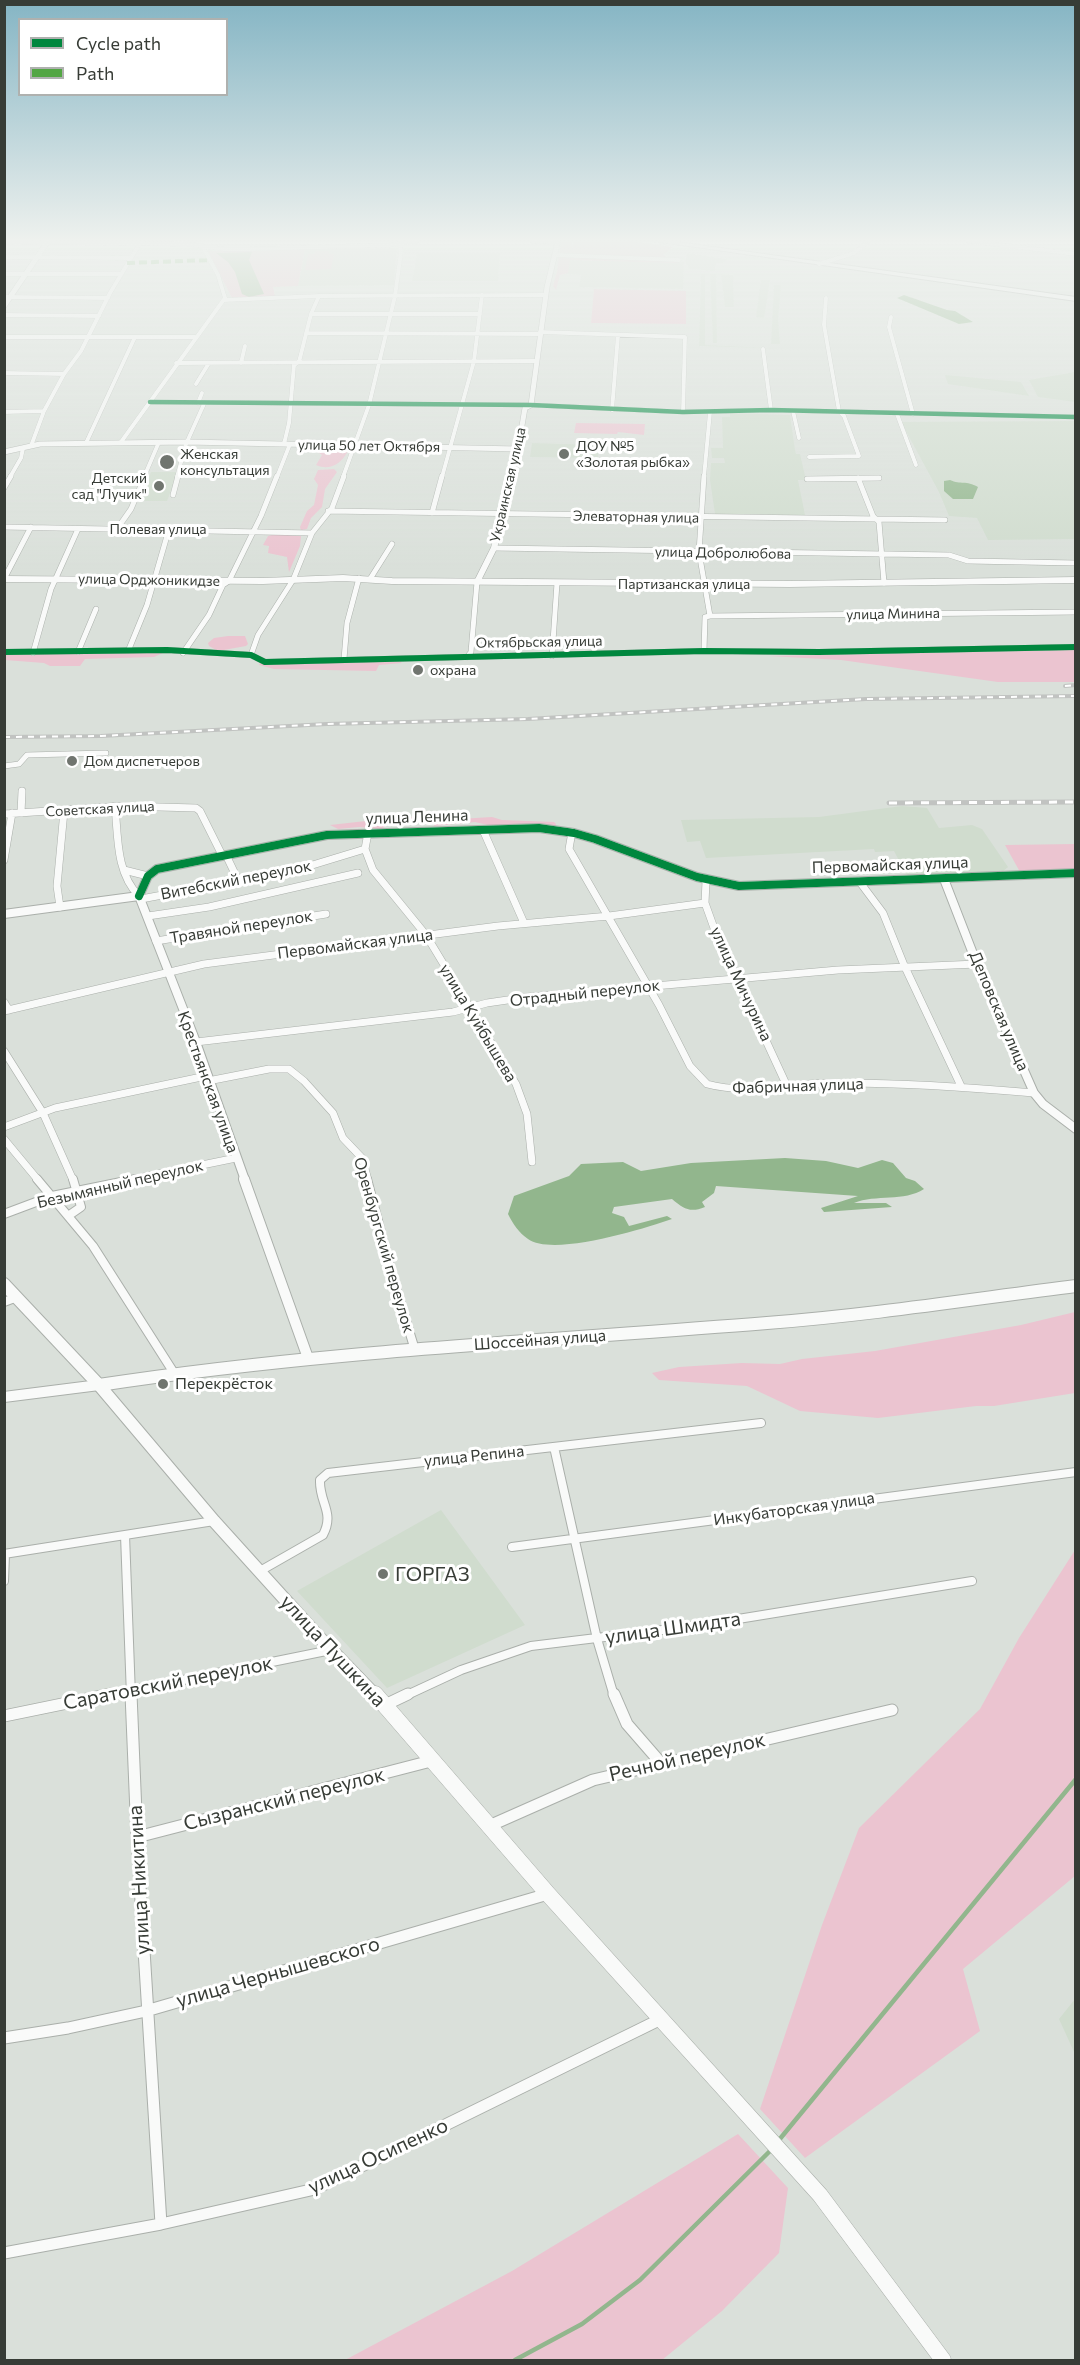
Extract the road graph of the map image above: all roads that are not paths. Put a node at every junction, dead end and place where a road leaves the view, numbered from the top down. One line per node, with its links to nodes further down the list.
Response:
1 (79, 351): 22 (street)
2 (128, 351): 46 (street)
3 (185, 351): 17 (street)
4 (244, 351): 19 (street)
5 (302, 351): 15 (street)
6 (382, 351): 20 (street)
7 (476, 351): 14 (street)
8 (537, 351): 16 (main road, Украинская улица)
9 (617, 351): 31 (street)
10 (685, 351): 36 (street)
11 (763, 351): 32 (street)
12 (829, 351): 38 (street)
13 (896, 351): 40 (street)
14 (474, 361): 16 (street); 20 (street); 29 (street)
15 (299, 362): 19 (street); 20 (street); 26 (street)
16 (536, 362): 30 (main road, Украинская улица)
17 (177, 363): 18 (street); 25 (street)
18 (209, 363): 19 (street); 23 (street)
19 (242, 363)
20 (379, 363): 28 (street)
21 (4, 373): 22 (street)
22 (64, 374): 33 (street)
23 (196, 384)
24 (202, 393): 27 (street)
25 (150, 402): 27 (street); 43 (street)
26 (289, 403): 27 (street); 28 (street); 47 (street)
27 (201, 404): 45 (street)
28 (369, 405): 29 (street); 48 (street)
29 (463, 405): 30 (street); 50 (street)
30 (531, 405): 31 (street); 52 (main road, Украинская улица)
31 (612, 410): 36 (street)
32 (771, 410): 34 (street); 37 (street)
33 (44, 411): 35 (street); 49 (street)
34 (793, 411): 38 (street); 42 (street)
35 (4, 412)
36 (683, 412): 37 (street)
37 (710, 412): 64 (street)
38 (840, 412): 39 (street); 54 (street)
39 (897, 414): 40 (street); 55 (street)
40 (913, 414): 41 (street)
41 (1076, 417)
42 (799, 438)
43 (121, 442): 44 (main road, улица 50 лет Октября); 46 (main road, улица 50 лет Октября)
44 (159, 442): 45 (main road, улица 50 лет Октября); 70 (street)
45 (187, 442): 47 (main road, улица 50 лет Октября); 60 (street)
46 (86, 443): 49 (main road, улица 50 лет Октября)
47 (287, 444): 48 (main road, улица 50 лет Октября); 72 (street)
48 (355, 445): 50 (main road, улица 50 лет Октября); 61 (street)
49 (31, 446): 51 (main road, улица 50 лет Октября)
50 (450, 447): 52 (main road, улица 50 лет Октября); 62 (street)
51 (23, 448): 53 (main road, улица 50 лет Октября); 59 (street)
52 (518, 449): 63 (street, Украинская улица)
53 (4, 452)
54 (809, 457)
55 (916, 465)
56 (858, 478): 57 (street); 58 (street); 65 (street)
57 (879, 478)
58 (807, 479)
59 (4, 488)
60 (173, 495)
61 (328, 511): 62 (street, Элеваторная улица); 73 (street)
62 (432, 513): 63 (street, Элеваторная улица)
63 (504, 515): 64 (street, Элеваторная улица); 75 (street, Украинская улица)
64 (700, 517): 65 (street, Элеваторная улица); 76 (street)
65 (876, 520): 66 (street, Элеваторная улица); 77 (street)
66 (945, 520)
67 (4, 527): 68 (street, Полевая улица)
68 (31, 527): 69 (street, Полевая улица); 80 (street)
69 (78, 529): 70 (street, Полевая улица); 81 (street)
70 (117, 529): 71 (street, Полевая улица)
71 (170, 529): 72 (street, Полевая улица); 83 (street)
72 (254, 531): 73 (street, Полевая улица); 86 (street)
73 (312, 532): 84 (street)
74 (392, 544): 82 (street)
75 (494, 548): 76 (street, улица Добролюбова); 87 (street, Украинская улица)
76 (699, 552): 77 (street, улица Добролюбова); 90 (street)
77 (882, 555): 78 (street, улица Добролюбова); 88 (street)
78 (1076, 563)
79 (359, 578): 82 (street, Партизанская улица); 84 (street, Партизанская улица); 104 (street)
80 (4, 579): 81 (street, улица Орджоникидзе)
81 (53, 579): 83 (street, улица Орджоникидзе); 99 (street)
82 (370, 579): 87 (street, Партизанская улица)
83 (155, 580): 86 (street, улица Орджоникидзе); 95 (street)
84 (293, 580): 86 (street, улица Орджоникидзе); 101 (street)
85 (1076, 580): 88 (street, Партизанская улица)
86 (229, 581): 100 (street)
87 (477, 582): 89 (street, Партизанская улица); 103 (street, Украинская улица)
88 (884, 583): 90 (street, Партизанская улица)
89 (557, 584): 90 (street, Партизанская улица); 102 (street)
90 (702, 584): 93 (street)
91 (96, 609): 98 (street)
92 (1076, 612): 93 (street, улица Минина)
93 (710, 616): 96 (street)
94 (1076, 647): 96 (street, Октябрьская улица)
95 (129, 649): 98 (street, Октябрьская улица); 100 (street, Октябрьская улица)
96 (704, 651): 102 (street, Октябрьская улица)
97 (4, 652): 99 (street, Октябрьская улица)
98 (78, 652): 99 (street, Октябрьская улица)
99 (33, 653)
100 (183, 653): 101 (street, Октябрьская улица)
101 (251, 655): 104 (street, Октябрьская улица)
102 (552, 656): 103 (street, Октябрьская улица)
103 (467, 657): 104 (street, Октябрьская улица)
104 (344, 659)
105 (105, 753): 106 (street)
106 (4, 766)
107 (22, 791): 111 (street)
108 (115, 806): 109 (street, Советская улица); 116 (street, Советская улица); 118 (street, Крестьянская улица)
109 (64, 810): 111 (street, Советская улица); 128 (street)
110 (8, 813): 111 (street, Советская улица); 117 (street)
111 (21, 813)
112 (483, 830): 113 (street, улица Ленина); 114 (street, улица Ленина); 133 (street)
113 (572, 832): 124 (street, улица Ленина); 132 (street, Фабричная улица)
114 (369, 833): 115 (street); 116 (street, улица Ленина)
115 (365, 849): 123 (street, Витебский переулок); 134 (street, улица Куйбышева)
116 (224, 855): 121 (street, улица Ленина); 123 (street)
117 (4, 860)
118 (124, 870): 121 (street); 126 (street, Крестьянская улица)
119 (358, 873): 131 (street)
120 (1076, 873): 122 (street, Первомайская улица)
121 (148, 876): 126 (street)
122 (944, 879): 125 (street, Первомайская улица); 136 (street, Деповская улица)
123 (238, 880): 126 (street, Витебский переулок)
124 (706, 881): 125 (street, Первомайская улица); 127 (street, улица Мичурина)
125 (859, 882): 137 (street)
126 (140, 897): 128 (street); 131 (street, Крестьянская улица)
127 (705, 903): 132 (street, Первомайская улица); 139 (street, улица Мичурина)
128 (60, 907): 129 (street)
129 (4, 914)
130 (326, 914): 135 (street, Травяной переулок)
131 (148, 916): 135 (street, Крестьянская улица)
132 (609, 916): 133 (street, Первомайская улица); 140 (street, Фабричная улица)
133 (524, 923): 134 (street, Первомайская улица)
134 (426, 935): 138 (street, Первомайская улица); 142 (street, улица Куйбышева)
135 (156, 941): 138 (street, Крестьянская улица)
136 (977, 964): 137 (street, Отрадный переулок); 149 (street, Деповская улица)
137 (904, 965): 139 (street, Отрадный переулок); 148 (street)
138 (167, 971): 143 (street, Первомайская улица); 144 (street, Крестьянская улица)
139 (738, 977): 140 (street, Отрадный переулок); 147 (street, улица Мичурина)
140 (647, 987): 142 (street, Отрадный переулок); 147 (street, Фабричная улица)
141 (4, 1002): 143 (street, Первомайская улица)
142 (468, 1006): 144 (street, Отрадный переулок); 155 (street, улица Куйбышева)
143 (7, 1010)
144 (196, 1042): 146 (street, Крестьянская улица)
145 (4, 1051): 150 (street)
146 (207, 1078): 150 (street); 154 (street, Крестьянская улица); 163 (street, Оренбургский переулок)
147 (786, 1084): 148 (street, Фабричная улица)
148 (961, 1086): 149 (street, Фабричная улица)
149 (1035, 1093): 152 (street, Деповская улица)
150 (43, 1113): 151 (street); 156 (street)
151 (4, 1127)
152 (1076, 1129)
153 (4, 1139): 157 (street)
154 (236, 1158): 156 (street, Безымянный переулок); 164 (street, Крестьянская улица)
155 (532, 1162)
156 (76, 1192): 157 (street, Безымянный переулок); 159 (street)
157 (52, 1196): 158 (street, Безымянный переулок); 159 (street)
158 (4, 1214)
159 (68, 1216): 165 (street)
160 (4, 1284): 162 (main road, улица Пушкина)
161 (1076, 1286): 163 (main road, Шоссейная улица)
162 (10, 1299): 166 (main road, улица Пушкина)
163 (415, 1350): 164 (main road, Шоссейная улица)
164 (308, 1358): 165 (main road, Шоссейная улица)
165 (174, 1372): 166 (main road, Шоссейная улица)
166 (99, 1385): 167 (street, Шоссейная улица); 171 (main road, улица Пушкина)
167 (4, 1397)
168 (761, 1423): 169 (street, улица Репина)
169 (555, 1447): 173 (street); 176 (street, улица Репина)
170 (1076, 1472): 173 (street, Инкубаторская улица)
171 (214, 1521): 172 (street); 176 (main road, улица Пушкина)
172 (125, 1535): 175 (street); 181 (street, улица Никитина)
173 (575, 1538): 174 (street, Инкубаторская улица); 179 (street)
174 (512, 1547)
175 (5, 1554): 177 (street)
176 (260, 1571): 180 (main road, улица Пушкина)
177 (4, 1581)
178 (972, 1581): 179 (street, улица Шмидта)
179 (597, 1639): 182 (street, улица Шмидта); 186 (street)
180 (331, 1650): 181 (street, Саратовский переулок); 182 (main road, улица Пушкина)
181 (129, 1691): 184 (street, Саратовский переулок); 188 (street, улица Никитина)
182 (384, 1705): 185 (main road, улица Пушкина)
183 (892, 1710): 186 (street, Речной переулок)
184 (4, 1716)
185 (432, 1761): 187 (main road, улица Пушкина); 188 (street, Сызранский переулок)
186 (660, 1762): 187 (street, Речной переулок)
187 (489, 1826): 189 (main road, улица Пушкина)
188 (137, 1837): 190 (street, улица Никитина)
189 (548, 1894): 190 (street, улица Чернышевского); 191 (main road, улица Пушкина)
190 (146, 2011): 192 (street, улица Чернышевского); 193 (street, улица Никитина)
191 (662, 2018): 193 (street, улица Осипенко); 195 (main road, улица Пушкина)
192 (4, 2038)
193 (161, 2224): 194 (street, улица Осипенко)
194 (4, 2253)
195 (943, 2361)

